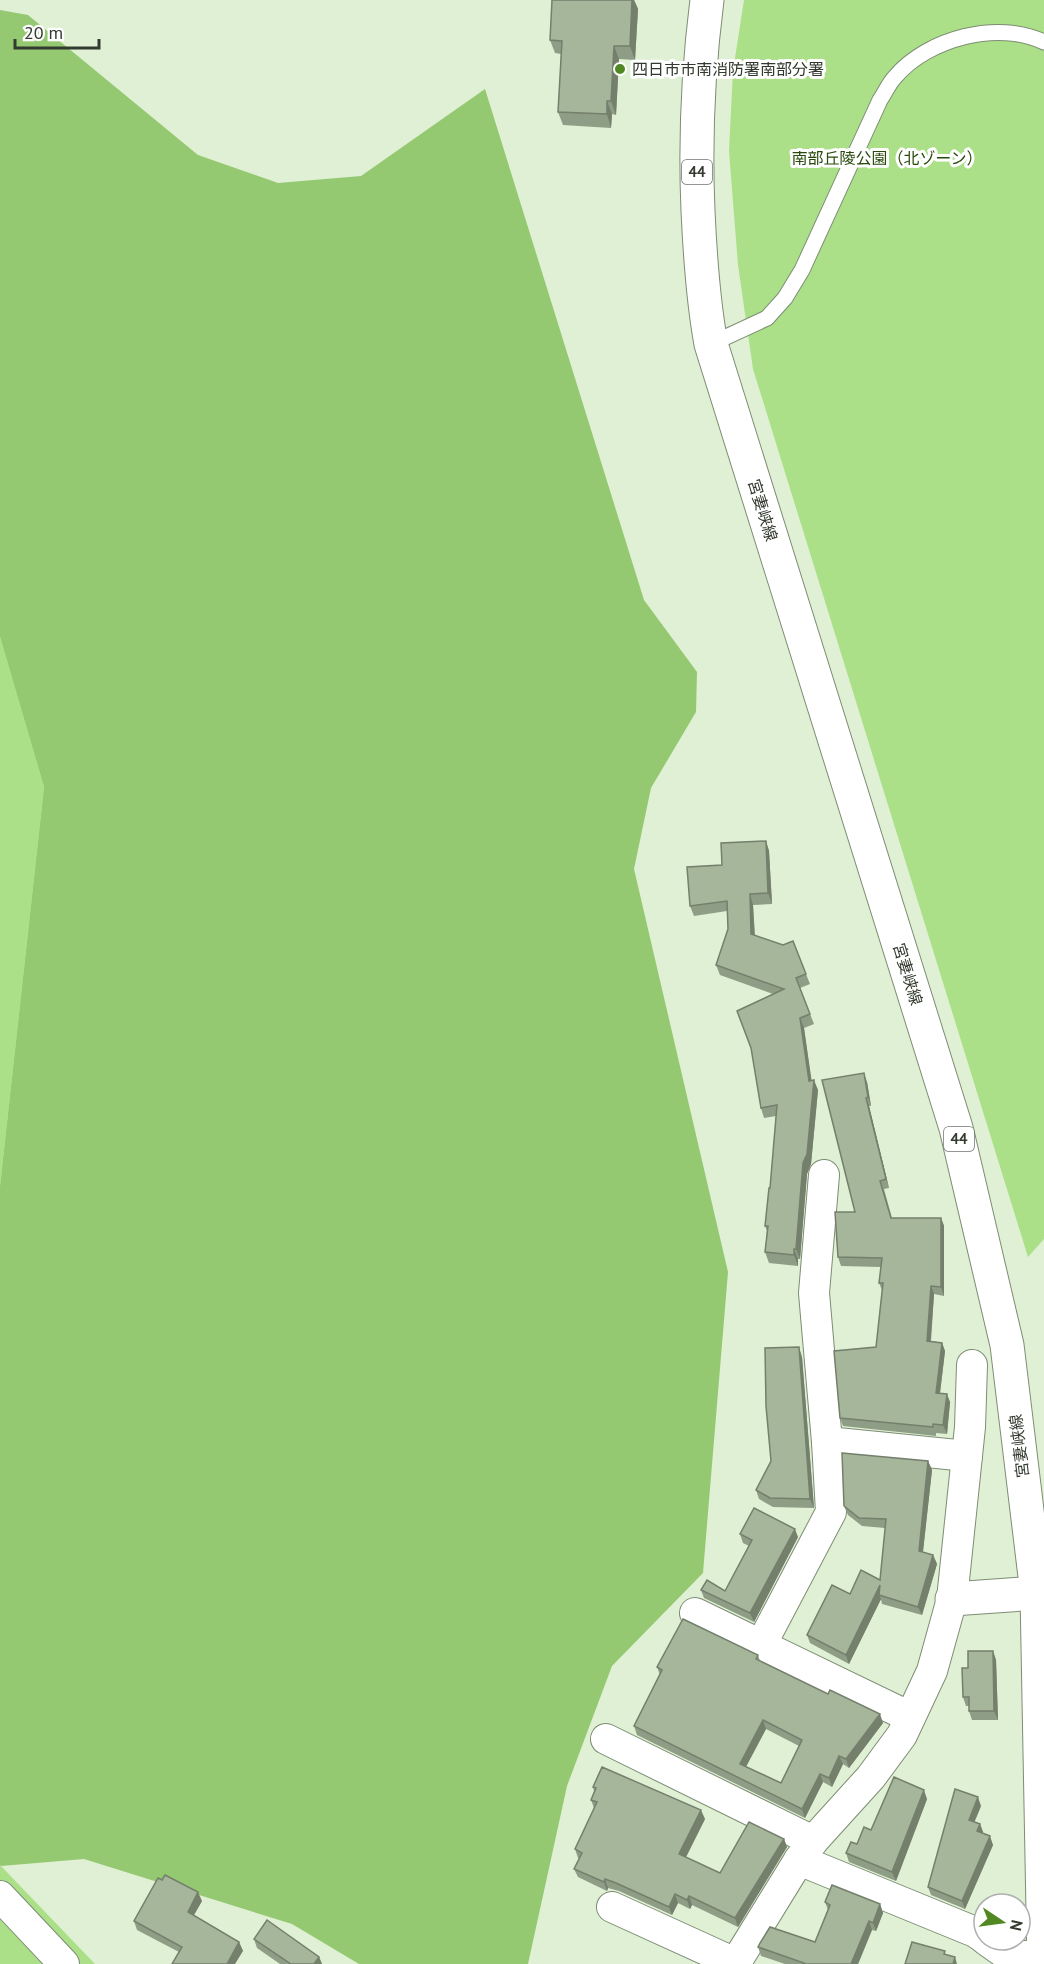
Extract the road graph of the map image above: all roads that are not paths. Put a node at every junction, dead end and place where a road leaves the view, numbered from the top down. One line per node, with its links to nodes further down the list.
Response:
1 (707, 0): 3 (main road, 宮妻峡線 / 44)
2 (1044, 42): 3 (lane)
3 (711, 344): 8 (main road, 宮妻峡線 / 44)
4 (824, 1175): 6 (street)
5 (972, 1365): 7 (street)
6 (827, 1442): 7 (street); 11 (street)
7 (967, 1455): 9 (street)
8 (1037, 1593): 9 (main road); 19 (main road, 宮妻峡線 / 44)
9 (952, 1599): 12 (street)
10 (695, 1613): 11 (street)
11 (762, 1646): 12 (street)
12 (910, 1718): 14 (street)
13 (606, 1739): 14 (street)
14 (806, 1851): 17 (street); 21 (street)
15 (0, 1896): 20 (street)
16 (612, 1907): 21 (street)
17 (972, 1931)
18 (1003, 1952): 19 (street)
19 (1044, 1955): 22 (main road, 宮妻峡線 / 44)
20 (64, 1964)
21 (735, 1964)
22 (1044, 1964)

